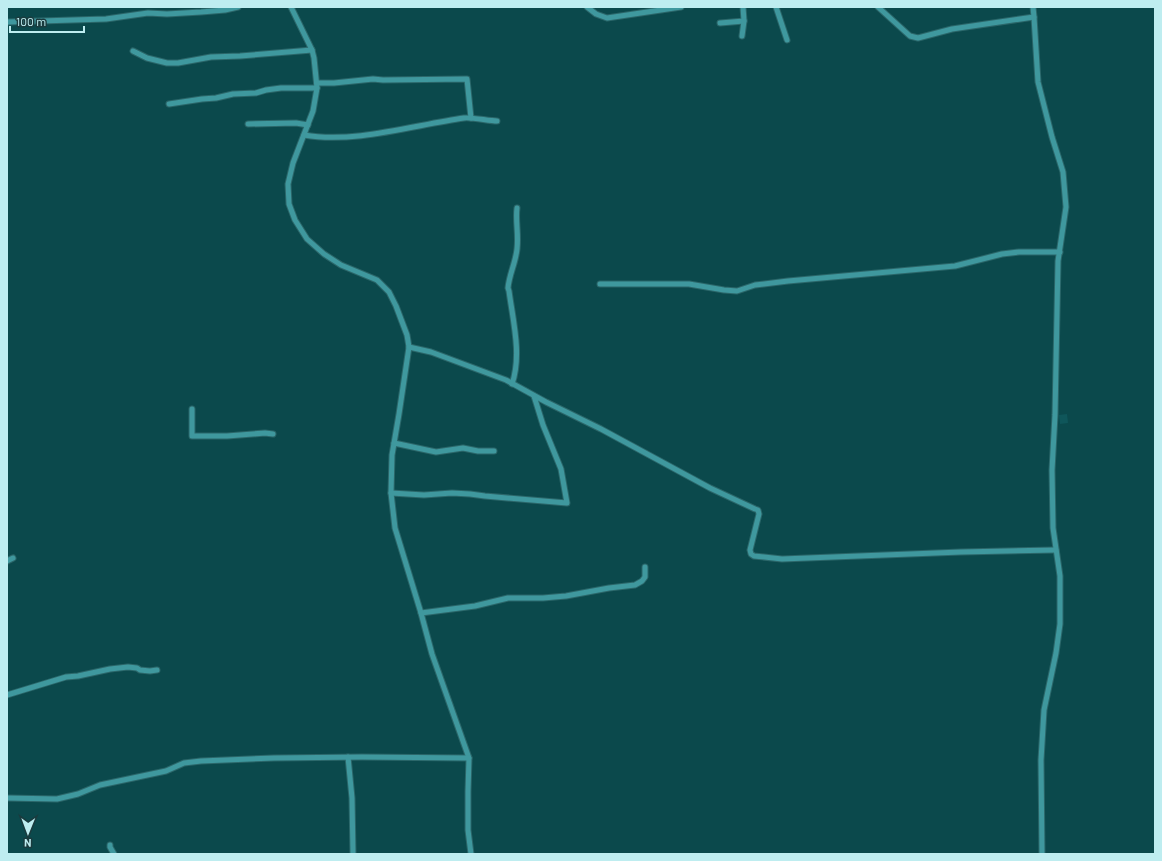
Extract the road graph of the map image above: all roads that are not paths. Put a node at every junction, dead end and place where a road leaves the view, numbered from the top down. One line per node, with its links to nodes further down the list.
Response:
1 (238, 7): 11 (street)
2 (291, 7): 15 (street)
3 (587, 7): 4 (street)
4 (681, 7)
5 (743, 7): 10 (street)
6 (776, 7): 14 (street)
7 (878, 7): 9 (street)
8 (1033, 7): 9 (street)
9 (1034, 17): 25 (street)
10 (744, 21): 12 (street); 13 (street)
11 (7, 22)
12 (720, 23)
13 (742, 36)
14 (787, 40)
15 (312, 50): 16 (street); 17 (street)
16 (134, 51)
17 (317, 85): 18 (street); 19 (street); 22 (street)
18 (169, 104)
19 (471, 118): 20 (street); 23 (street)
20 (497, 121)
21 (248, 124): 22 (street)
22 (308, 125): 23 (street)
23 (304, 135): 27 (street)
24 (517, 208): 28 (street)
25 (1060, 252): 26 (street); 35 (street)
26 (600, 284)
27 (409, 347): 28 (street); 32 (street)
28 (512, 384): 29 (street)
29 (534, 396): 34 (street); 35 (street)
30 (192, 409): 31 (street)
31 (273, 434)
32 (394, 443): 33 (street); 34 (street)
33 (494, 451)
34 (391, 493): 39 (street)
35 (1056, 550): 49 (street)
36 (13, 558): 37 (street)
37 (7, 561)
38 (646, 567): 39 (street)
39 (421, 613): 43 (street)
40 (157, 670): 41 (street)
41 (7, 695)
42 (348, 757): 43 (street); 44 (street); 47 (street)
43 (469, 758): 48 (street)
44 (7, 798)
45 (110, 845): 46 (street)
46 (114, 854)
47 (353, 854)
48 (471, 854)
49 (1042, 854)

